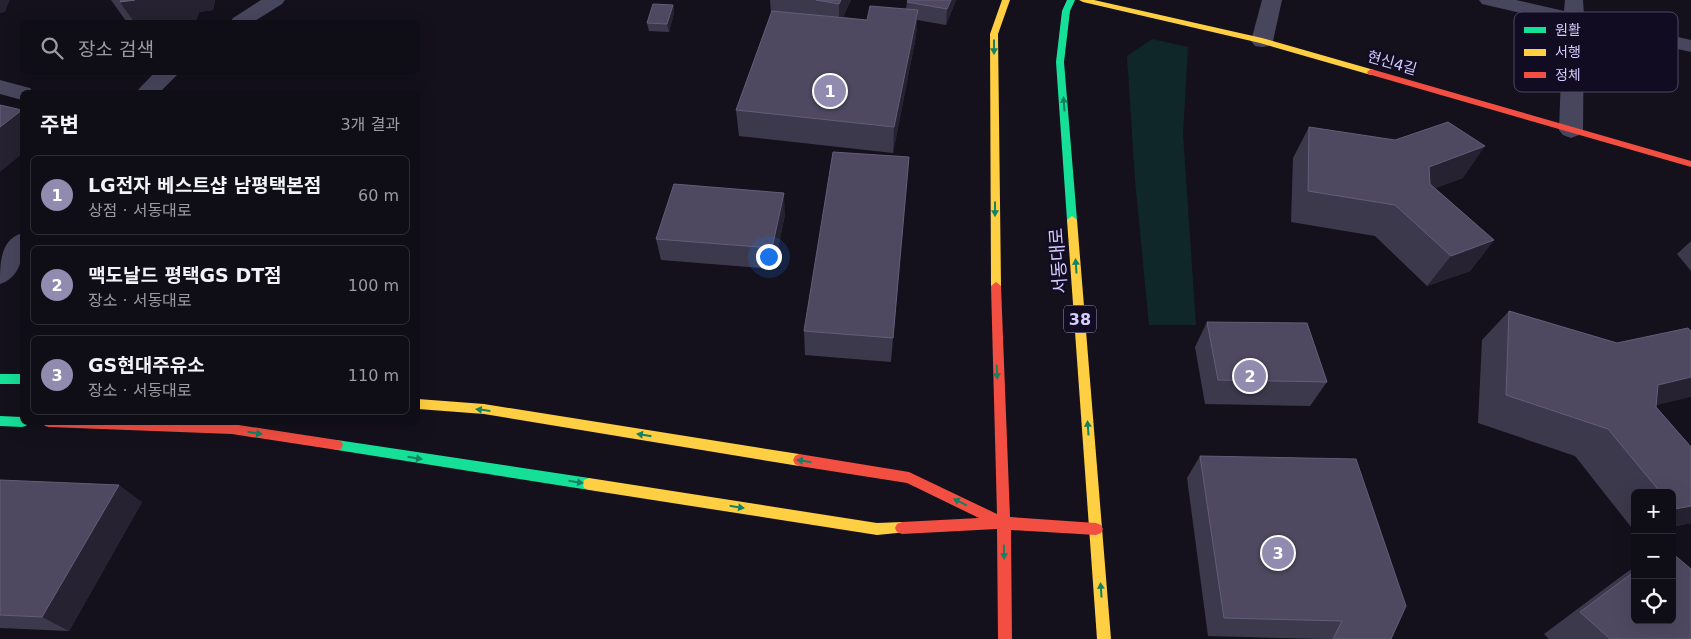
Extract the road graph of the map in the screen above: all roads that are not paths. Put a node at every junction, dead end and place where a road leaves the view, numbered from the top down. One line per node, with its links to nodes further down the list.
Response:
1 (276, 0): 8 (street)
2 (1006, 0): 27 (street, one-way to 27)
3 (1071, 0): 28 (street, 서동대로 / 38, one-way to 3)
4 (1083, 0): 9 (street, 현신4길)
5 (1272, 0): 9 (street)
6 (1489, 0): 7 (street)
7 (1574, 10)
8 (243, 20)
9 (1262, 42): 17 (street, 현신4길)
10 (1678, 42): 11 (street)
11 (1691, 46)
12 (166, 75): 14 (street)
13 (0, 87): 15 (street)
14 (149, 90)
15 (20, 92)
16 (1572, 92): 17 (street)
17 (1571, 130): 18 (street, 현신4길)
18 (1691, 164)
19 (20, 245): 20 (street)
20 (0, 274)
21 (0, 379): 22 (street)
22 (20, 379)
23 (420, 404): 27 (street, one-way to 23)
24 (0, 421): 25 (street)
25 (20, 422)
26 (127, 425): 27 (street, one-way to 27)
27 (1004, 524): 28 (street); 29 (street, one-way to 29)
28 (1096, 529): 30 (street, 서동대로 / 38, one-way to 28)
29 (1005, 639)
30 (1104, 639)

